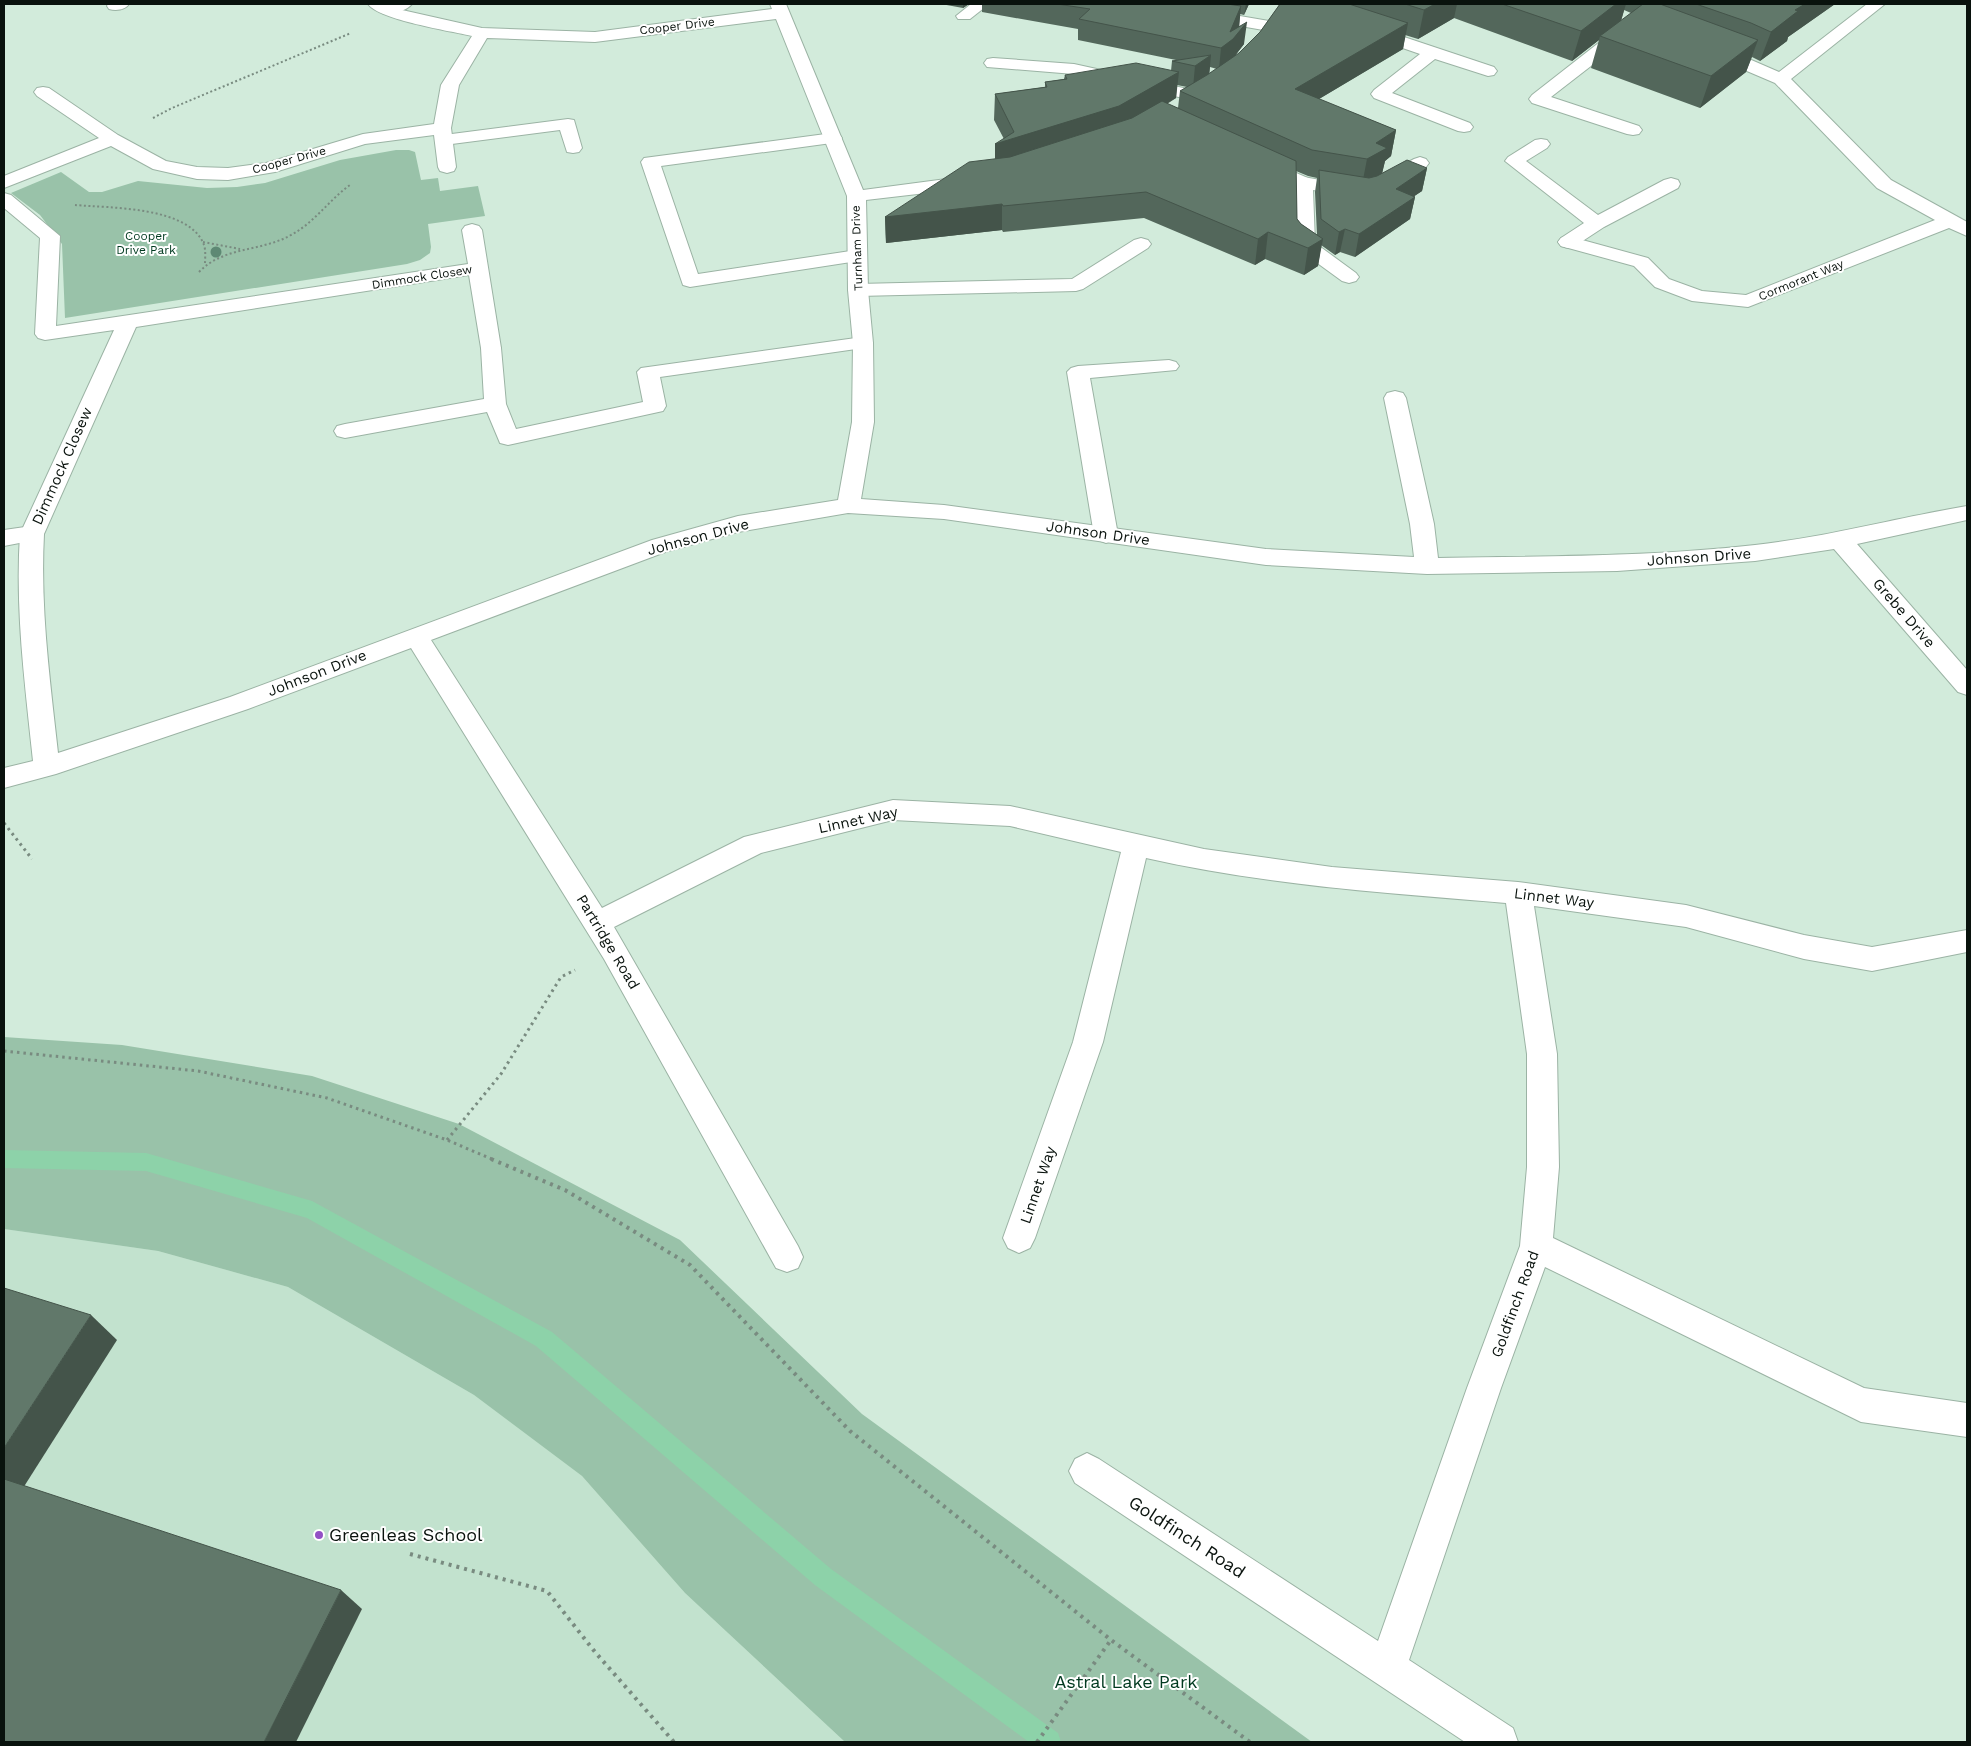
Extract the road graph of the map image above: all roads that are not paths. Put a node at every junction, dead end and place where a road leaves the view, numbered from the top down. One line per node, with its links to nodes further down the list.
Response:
1 (982, 4): 6 (street)
2 (1143, 4): 9 (street)
3 (1877, 4): 15 (street)
4 (391, 8): 10 (street, Cooper Drive)
5 (780, 8): 10 (street, Cooper Drive); 21 (street, Turnham Drive)
6 (964, 16)
7 (1620, 16): 19 (street)
8 (1349, 23): 12 (street)
9 (1268, 25)
10 (482, 33): 20 (street)
11 (1699, 45): 15 (street, Cormorant Way)
12 (1433, 52): 14 (street); 18 (street)
13 (993, 63): 17 (street)
14 (1488, 71)
15 (1781, 79): 35 (street, Cormorant Way)
16 (42, 92): 22 (street, Cooper Drive)
17 (1175, 109)
18 (1464, 126)
19 (1633, 130)
20 (443, 134): 22 (street, Cooper Drive); 24 (street, Cooper Drive); 27 (street)
21 (833, 138): 32 (street, Turnham Drive); 38 (street)
22 (112, 140): 28 (street)
23 (1541, 144): 34 (street)
24 (573, 148)
25 (1249, 158): 30 (street)
26 (1420, 162): 30 (street)
27 (447, 167)
28 (10, 179)
29 (982, 180): 32 (street)
30 (1303, 183): 40 (street)
31 (1671, 184): 34 (street)
32 (856, 196): 38 (street, Turnham Drive)
33 (4, 199): 42 (street, Dimmock Closew)
34 (1597, 223): 35 (street, Cormorant Way)
35 (1959, 225)
36 (472, 230): 39 (street)
37 (1141, 244): 41 (street)
38 (857, 256): 41 (street, Turnham Drive)
39 (479, 268): 42 (street, Dimmock Closew); 46 (street)
40 (1349, 277)
41 (858, 290): 43 (street, Turnham Drive)
42 (128, 322): 50 (street, Dimmock Closew)
43 (863, 343): 46 (street); 48 (street, Turnham Drive)
44 (1169, 366): 51 (street)
45 (1395, 398): 54 (street)
46 (495, 404): 47 (street)
47 (345, 431)
48 (848, 506): 51 (street, Johnson Drive); 55 (street, Johnson Drive)
49 (1967, 513): 53 (street, Johnson Drive)
50 (32, 534): 52 (street); 57 (street, Dimmock Closew)
51 (1106, 535): 54 (street, Johnson Drive)
52 (4, 538)
53 (1840, 540): 54 (street, Johnson Drive); 56 (street, Grebe Drive)
54 (1426, 566)
55 (416, 636): 57 (street, Johnson Drive); 61 (street, Partridge Road)
56 (1967, 686)
57 (47, 767): 58 (street, Johnson Drive)
58 (4, 778)
59 (1136, 844): 60 (street, Linnet Way); 61 (street, Linnet Way); 63 (street, Linnet Way)
60 (1518, 893): 62 (street, Linnet Way); 64 (street, Goldfinch Road)
61 (597, 923): 65 (street, Partridge Road)
62 (1967, 941)
63 (1019, 1238)
64 (1536, 1246): 66 (street); 68 (street, Goldfinch Road)
65 (787, 1257)
66 (1967, 1420)
67 (1087, 1471): 68 (street, Goldfinch Road)
68 (1387, 1669): 69 (street, Goldfinch Road)
69 (1499, 1742)

